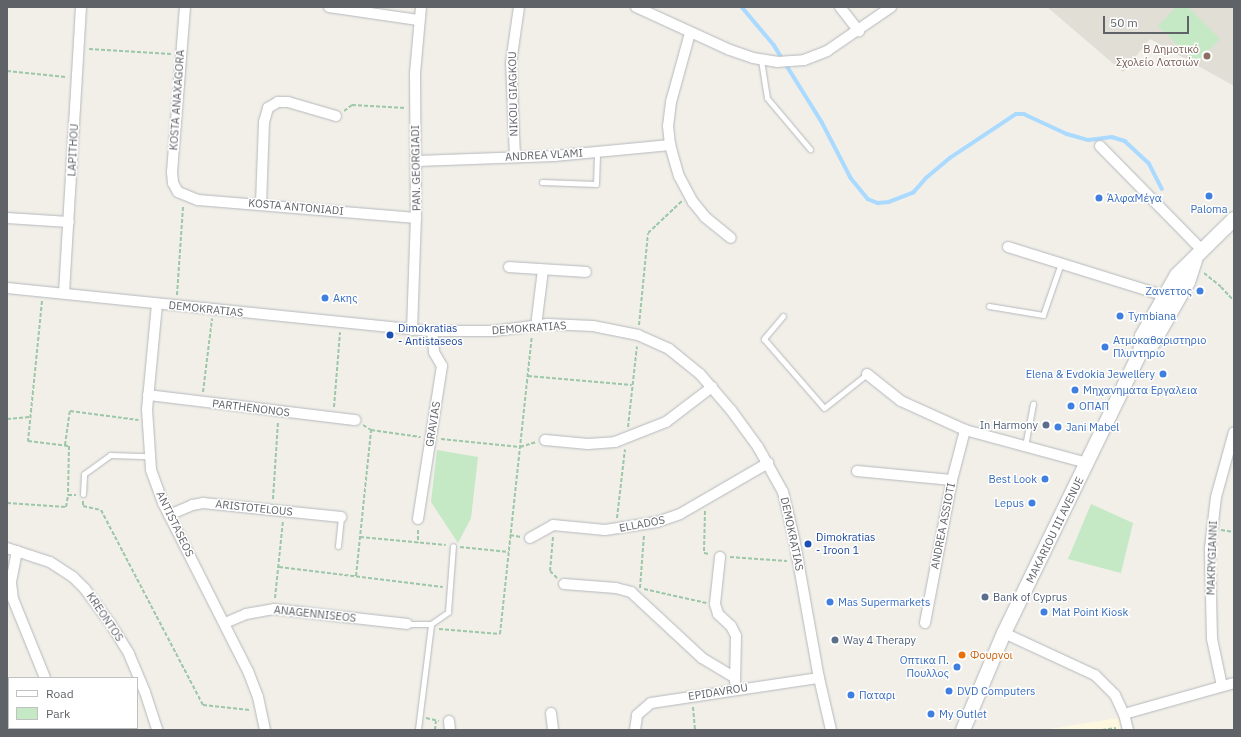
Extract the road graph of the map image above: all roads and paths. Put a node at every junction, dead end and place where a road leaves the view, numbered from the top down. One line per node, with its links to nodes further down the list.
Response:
1 (81, 7): 12 (street, LAPITHOU)
2 (185, 7): 13 (street, KOSTA ANAXAGORA)
3 (329, 7): 9 (street)
4 (420, 7): 9 (street, PAN. GEORGIADI)
5 (519, 7): 23 (street, NIKOU GIAGKOU)
6 (636, 7): 11 (street)
7 (840, 7): 10 (street)
8 (891, 7): 10 (street)
9 (418, 20): 17 (street, PAN. GEORGIADI)
10 (859, 30): 14 (street)
11 (690, 33): 14 (street); 19 (street)
12 (79, 48): 13 (path); 16 (street, LAPITHOU)
13 (180, 54): 26 (street, KOSTA ANAXAGORA)
14 (761, 60): 21 (lane)
15 (7, 72): 16 (path)
16 (77, 78): 32 (street, LAPITHOU)
17 (415, 109): 18 (path); 24 (street, PAN. GEORGIADI)
18 (336, 116): 28 (street)
19 (670, 145): 22 (street, ANDREA VLAMI); 27 (street)
20 (1100, 146): 35 (street)
21 (810, 149)
22 (597, 152): 23 (street, ANDREA VLAMI); 25 (lane)
23 (515, 157): 24 (street, ANDREA VLAMI)
24 (417, 161): 30 (street, PAN. GEORGIADI)
25 (542, 182)
26 (181, 194): 28 (street, KOSTA ANTONIADI); 46 (path)
27 (688, 195): 33 (street); 54 (path)
28 (261, 204): 30 (street, KOSTA ANTONIADI)
29 (7, 218): 32 (street)
30 (416, 218): 52 (street, PAN. GEORGIADI)
31 (1234, 219): 35 (street, MAKARIOU III AVENUE)
32 (69, 222): 42 (street, LAPITHOU)
33 (731, 238)
34 (1008, 247): 36 (street)
35 (1197, 258): 43 (street, MAKARIOU III AVENUE); 44 (path); 55 (street, MAKARIOU III AVENUE)
36 (1061, 263): 43 (street); 47 (lane)
37 (509, 267): 38 (street)
38 (543, 270): 39 (street); 51 (street)
39 (586, 272)
40 (7, 288): 41 (street, DEMOKRATIAS)
41 (43, 291): 42 (street, DEMOKRATIAS); 64 (path)
42 (64, 293): 45 (street, DEMOKRATIAS)
43 (1165, 296): 55 (street, MAKARIOU III AVENUE)
44 (1234, 301)
45 (157, 304): 46 (street, DEMOKRATIAS); 60 (street, ANTISTASEOS)
46 (176, 306): 48 (street, DEMOKRATIAS)
47 (989, 306)
48 (213, 310): 50 (street, DEMOKRATIAS); 61 (path)
49 (783, 316): 56 (lane)
50 (341, 323): 52 (street, DEMOKRATIAS); 65 (path)
51 (534, 326): 53 (street, DEMOKRATIAS); 54 (street, DEMOKRATIAS); 57 (path)
52 (412, 330): 53 (street, DEMOKRATIAS)
53 (432, 331): 72 (street, GRAVIAS)
54 (638, 335): 58 (path); 59 (street, DEMOKRATIAS)
55 (1140, 353): 80 (street, MAKARIOU III AVENUE)
56 (867, 374): 70 (street)
57 (527, 376): 58 (path); 77 (path)
58 (632, 385): 73 (path)
59 (712, 387): 73 (street); 79 (street, DEMOKRATIAS)
60 (148, 395): 61 (street, PARTHENONOS); 68 (street, ANTISTASEOS)
61 (202, 401): 63 (street, PARTHENONOS)
62 (1033, 404): 76 (lane)
63 (279, 411): 65 (street, PARTHENONOS); 87 (path)
64 (30, 417): 66 (path); 75 (path)
65 (333, 418): 67 (street, PARTHENONOS)
66 (7, 419)
67 (355, 420): 69 (path)
68 (147, 422): 75 (path); 78 (street, ANTISTASEOS)
69 (371, 430): 72 (path); 95 (path)
70 (964, 430): 76 (street); 82 (street, ANDREA ASSIOTI)
71 (1234, 432): 120 (street, MAKRYGIANNI)
72 (430, 438): 77 (path); 91 (street, GRAVIAS)
73 (626, 439): 74 (street); 94 (path)
74 (545, 440): 77 (path)
75 (65, 445): 84 (path)
76 (1025, 446): 80 (street)
77 (520, 447): 101 (path)
78 (148, 456): 83 (lane); 89 (street, ANTISTASEOS)
79 (768, 463): 85 (street, ELLADOS); 103 (street, DEMOKRATIAS)
80 (1087, 463): 115 (street, MAKARIOU III AVENUE)
81 (857, 471): 82 (street)
82 (952, 480): 112 (street, ANDREA ASSIOTI)
83 (83, 494): 84 (path); 123 (path)
84 (68, 495): 86 (path)
85 (705, 499): 93 (street, ELLADOS); 102 (path)
86 (7, 503)
87 (272, 510): 88 (street, ARISTOTELOUS); 89 (street, ARISTOTELOUS)
88 (283, 511): 90 (street, ARISTOTELOUS); 104 (path)
89 (169, 515): 111 (street, ANTISTASEOS)
90 (341, 517): 97 (lane)
91 (418, 519)
92 (553, 525): 94 (street, ELLADOS); 96 (street); 106 (path)
93 (645, 525): 94 (street, ELLADOS); 108 (path)
94 (616, 529)
95 (360, 536): 98 (path); 105 (path)
96 (530, 538)
97 (338, 546)
98 (453, 546): 101 (path); 107 (lane)
99 (7, 548): 100 (street, KREONTOS)
100 (18, 551): 116 (street); 130 (street, KREONTOS)
101 (509, 552): 114 (path)
102 (720, 557): 103 (path); 109 (street)
103 (798, 562): 118 (street, DEMOKRATIAS)
104 (279, 567): 105 (path); 110 (path)
105 (356, 576): 107 (path)
106 (564, 584): 108 (street)
107 (450, 588): 114 (lane)
108 (637, 592): 109 (path); 117 (street)
109 (715, 604): 117 (street)
110 (274, 610): 111 (street, ANAGENNISEOS); 113 (street, ANAGENNISEOS)
111 (225, 623): 123 (street, ANTISTASEOS)
112 (925, 623)
113 (407, 624): 114 (lane)
114 (430, 626): 126 (lane)
115 (1004, 633): 125 (street); 137 (street, MAKARIOU III AVENUE)
116 (45, 677)
117 (734, 677): 121 (street)
118 (819, 678): 121 (street, EPIDAVROU); 136 (street, DEMOKRATIAS)
119 (1234, 683): 120 (street)
120 (1222, 686): 125 (street)
121 (736, 688): 122 (street, EPIDAVROU)
122 (691, 696): 134 (street, EPIDAVROU); 135 (path)
123 (262, 711): 131 (street, ANTISTASEOS)
124 (551, 713): 133 (street)
125 (1124, 714): 140 (street)
126 (420, 716): 127 (path); 129 (lane)
127 (436, 721): 128 (path); 132 (path)
128 (449, 726)
129 (418, 729)
130 (157, 730)
131 (265, 730)
132 (435, 730)
133 (553, 730)
134 (635, 730)
135 (695, 730)
136 (831, 730)
137 (963, 730)
138 (1102, 730): 139 (path)
139 (1120, 730)
140 (1128, 730)

